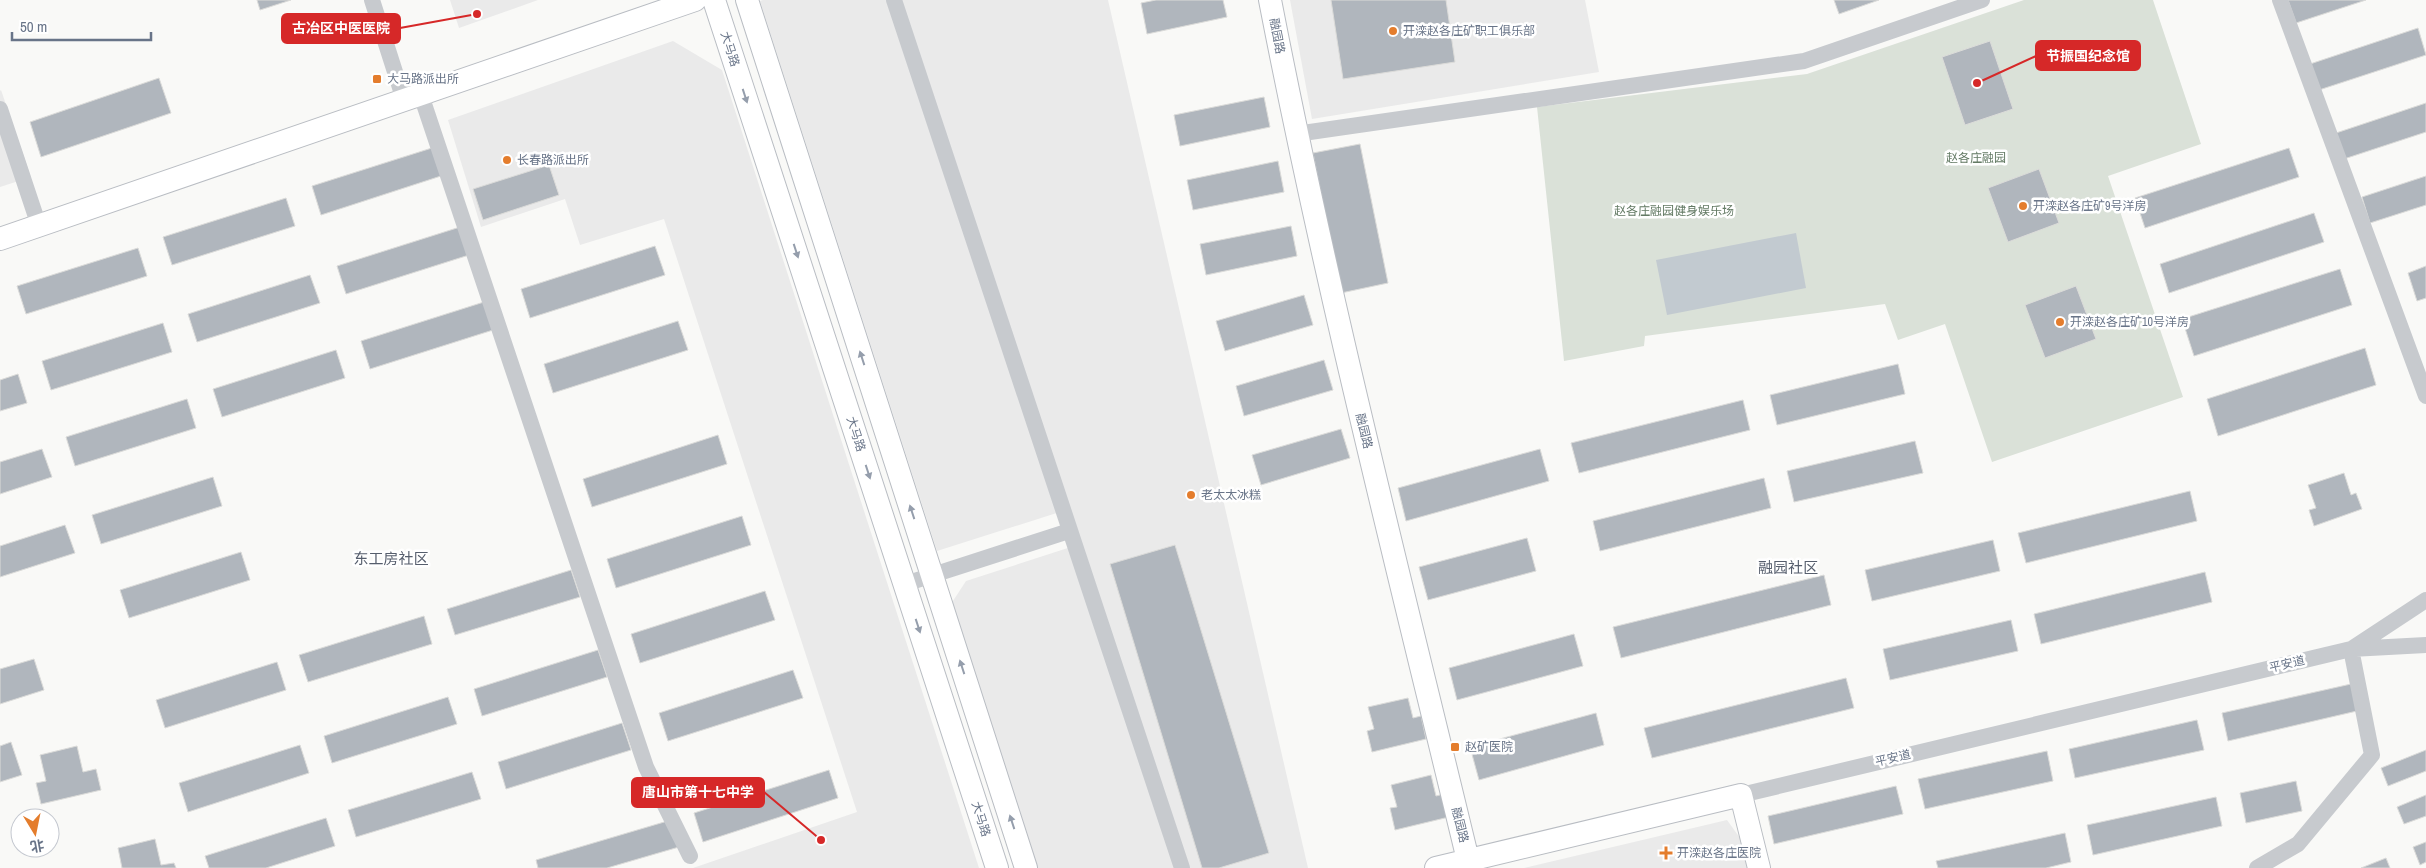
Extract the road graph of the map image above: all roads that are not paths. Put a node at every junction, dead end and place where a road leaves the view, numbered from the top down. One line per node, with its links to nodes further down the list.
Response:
1 (372, 0): 9 (street)
2 (695, 0): 9 (street)
3 (714, 0): 17 (street, 大马路, one-way to 17)
4 (747, 0): 16 (street, one-way to 4)
5 (894, 0): 15 (street)
6 (1270, 0): 11 (street, 融园路)
7 (1982, 0): 11 (street)
8 (2280, 0): 14 (street)
9 (413, 98): 12 (street); 22 (street)
10 (0, 109): 12 (street)
11 (1296, 134): 23 (street, 融园路)
12 (39, 226): 13 (street)
13 (0, 240)
14 (2426, 396)
15 (1069, 531): 16 (street); 26 (street)
16 (933, 576): 17 (street); 25 (street, one-way to 16)
17 (905, 584): 24 (street, 大马路, one-way to 24)
18 (2426, 600): 20 (street)
19 (2426, 645): 20 (street)
20 (2351, 649): 21 (street, 平安道); 29 (street)
21 (1741, 795): 23 (street, 平安道); 28 (street)
22 (690, 856)
23 (1468, 860): 27 (street, 平安道)
24 (997, 868)
25 (1026, 868)
26 (1182, 868)
27 (1436, 868)
28 (1759, 868)
29 (2257, 868)

